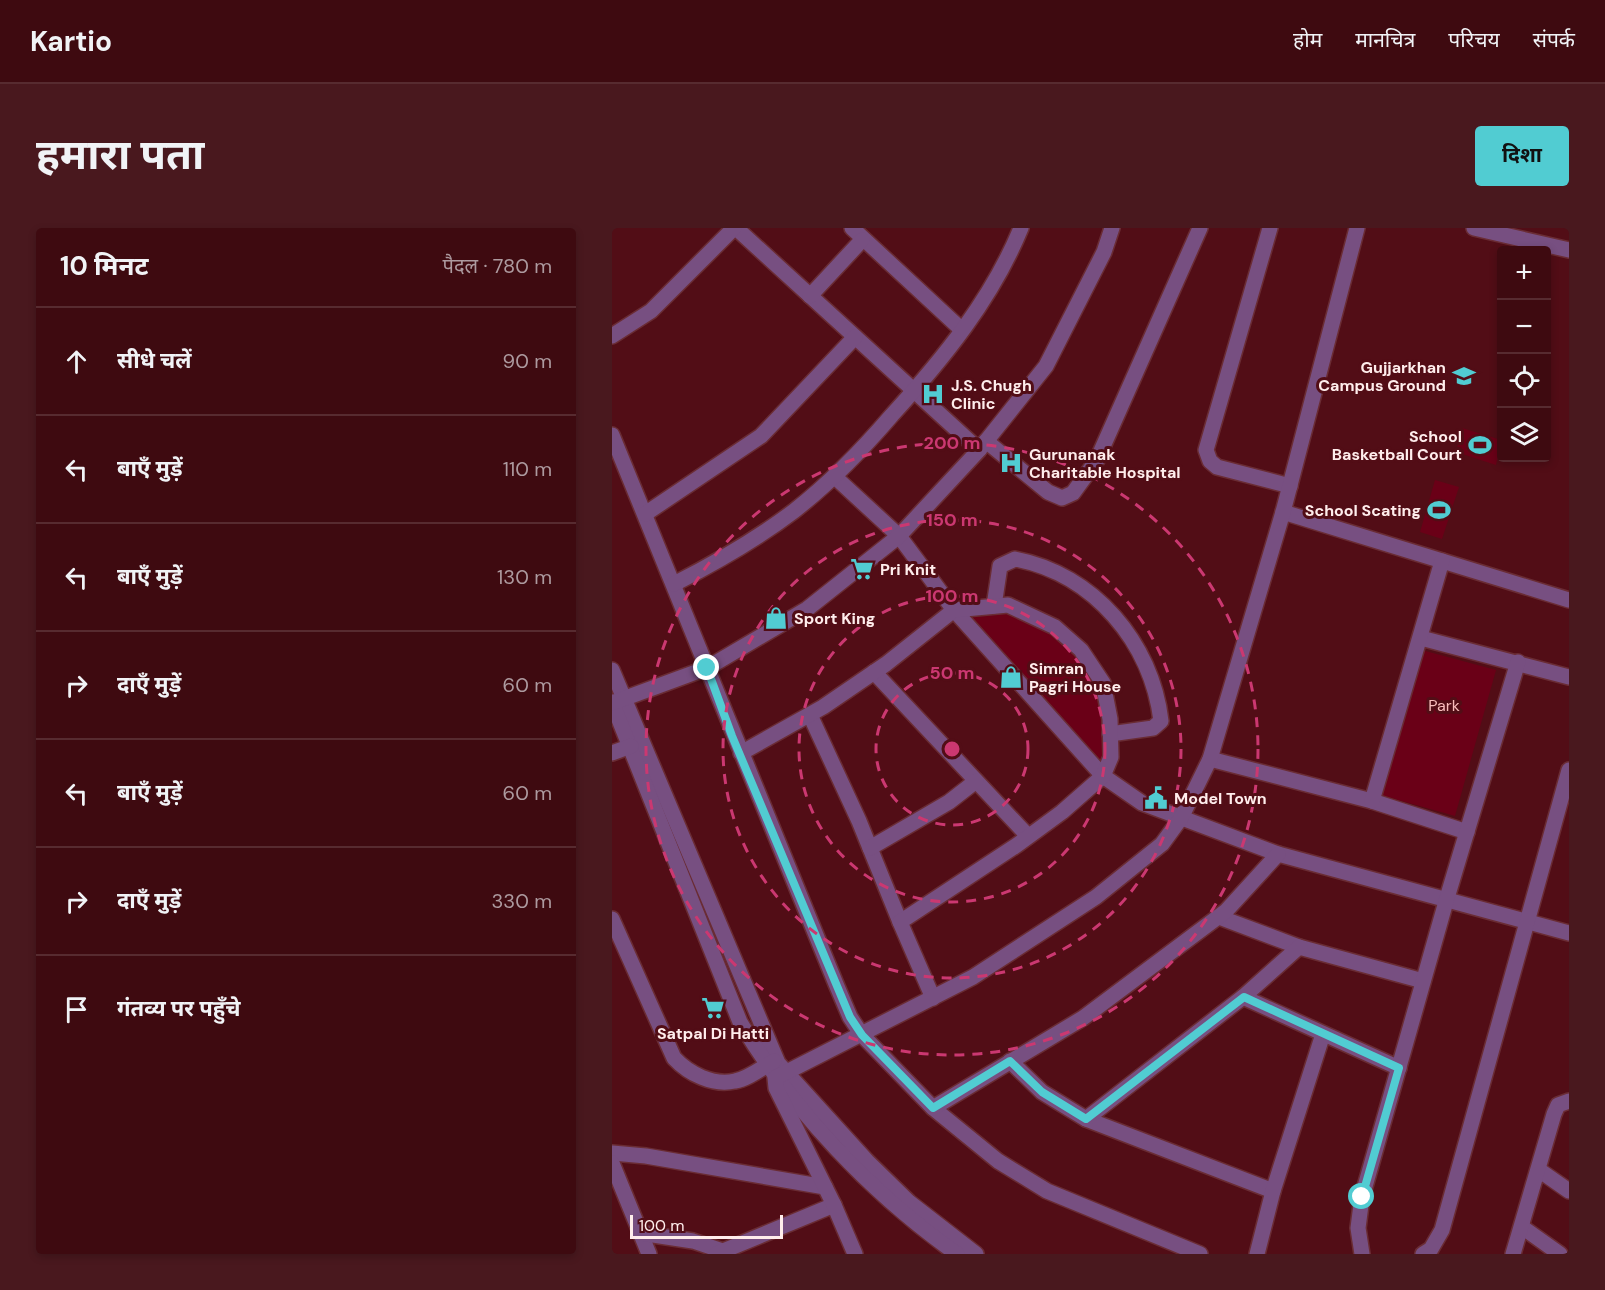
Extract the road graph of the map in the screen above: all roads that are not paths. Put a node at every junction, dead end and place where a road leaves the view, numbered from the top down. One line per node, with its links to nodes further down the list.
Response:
1 (735, 228): 11 (street); 13 (street)
2 (1021, 228): 12 (street)
3 (1112, 228): 17 (street)
4 (1200, 228): 17 (street)
5 (1270, 228): 19 (street)
6 (1357, 228): 19 (street)
7 (1474, 228): 9 (street)
8 (857, 234): 11 (street); 12 (street)
9 (1530, 234): 10 (street)
10 (1569, 250)
11 (810, 296): 14 (street)
12 (962, 330): 15 (street)
13 (612, 336)
14 (855, 337): 15 (street); 21 (street)
15 (914, 391): 17 (street); 18 (street)
16 (612, 435): 21 (street)
17 (982, 446): 22 (street)
18 (835, 477): 22 (street); 24 (street)
19 (1290, 486): 20 (street)
20 (1283, 512): 23 (street); 40 (street)
21 (645, 514): 24 (street)
22 (899, 536): 27 (street); 30 (street)
23 (1442, 561): 25 (street); 28 (street)
24 (674, 584): 30 (street)
25 (1569, 600)
26 (994, 606): 27 (street); 36 (street); 36 (street)
27 (954, 610): 32 (street); 42 (street)
28 (1421, 638): 29 (street); 44 (street)
29 (1518, 662): 33 (street); 46 (street)
30 (707, 668): 34 (street); 39 (street)
31 (612, 670): 34 (street)
32 (874, 672): 35 (street); 43 (street)
33 (1569, 677)
34 (616, 701): 37 (street); 64 (street)
35 (810, 715): 39 (street); 48 (street)
36 (1110, 734): 42 (street)
37 (631, 746): 38 (street); 64 (street)
38 (612, 753)
39 (741, 753): 61 (street)
40 (1210, 759): 44 (street); 45 (street)
41 (1569, 770): 53 (street)
42 (1103, 776): 45 (street); 47 (street)
43 (976, 782): 47 (street); 48 (street)
44 (1372, 801): 46 (street)
45 (1181, 818): 49 (street); 59 (street)
46 (1467, 832): 50 (street)
47 (1028, 836): 54 (street)
48 (870, 848): 54 (street)
49 (1278, 854): 50 (street); 51 (street)
50 (1447, 898): 53 (street); 57 (street)
51 (1219, 917): 56 (street); 62 (street)
52 (612, 919): 64 (street)
53 (1529, 921): 55 (street); 85 (street)
54 (900, 922): 59 (street)
55 (1569, 933)
56 (1299, 947): 57 (street); 58 (street)
57 (1423, 981): 63 (street)
58 (1244, 997): 60 (street); 67 (street)
59 (933, 998): 61 (street)
60 (1323, 1034): 63 (street); 72 (street)
61 (862, 1035): 64 (street); 66 (street)
62 (1010, 1061): 66 (street); 67 (street)
63 (1399, 1068): 84 (street)
64 (776, 1069): 71 (street); 80 (street); 81 (street)
65 (1569, 1101): 70 (street)
66 (933, 1108): 82 (street)
67 (1086, 1119): 72 (street)
68 (612, 1153): 71 (street)
69 (612, 1163): 76 (street)
70 (1539, 1170): 73 (street); 75 (street)
71 (825, 1187): 74 (street)
72 (1273, 1191): 83 (street)
73 (1569, 1191)
74 (834, 1205): 77 (street); 79 (street)
75 (1522, 1227): 86 (street); 87 (street)
76 (640, 1233): 77 (street); 78 (street)
77 (720, 1252)
78 (649, 1254)
79 (855, 1254)
80 (957, 1254)
81 (976, 1254)
82 (1200, 1254)
83 (1257, 1254)
84 (1362, 1254)
85 (1423, 1254)
86 (1513, 1254)
87 (1560, 1254)

